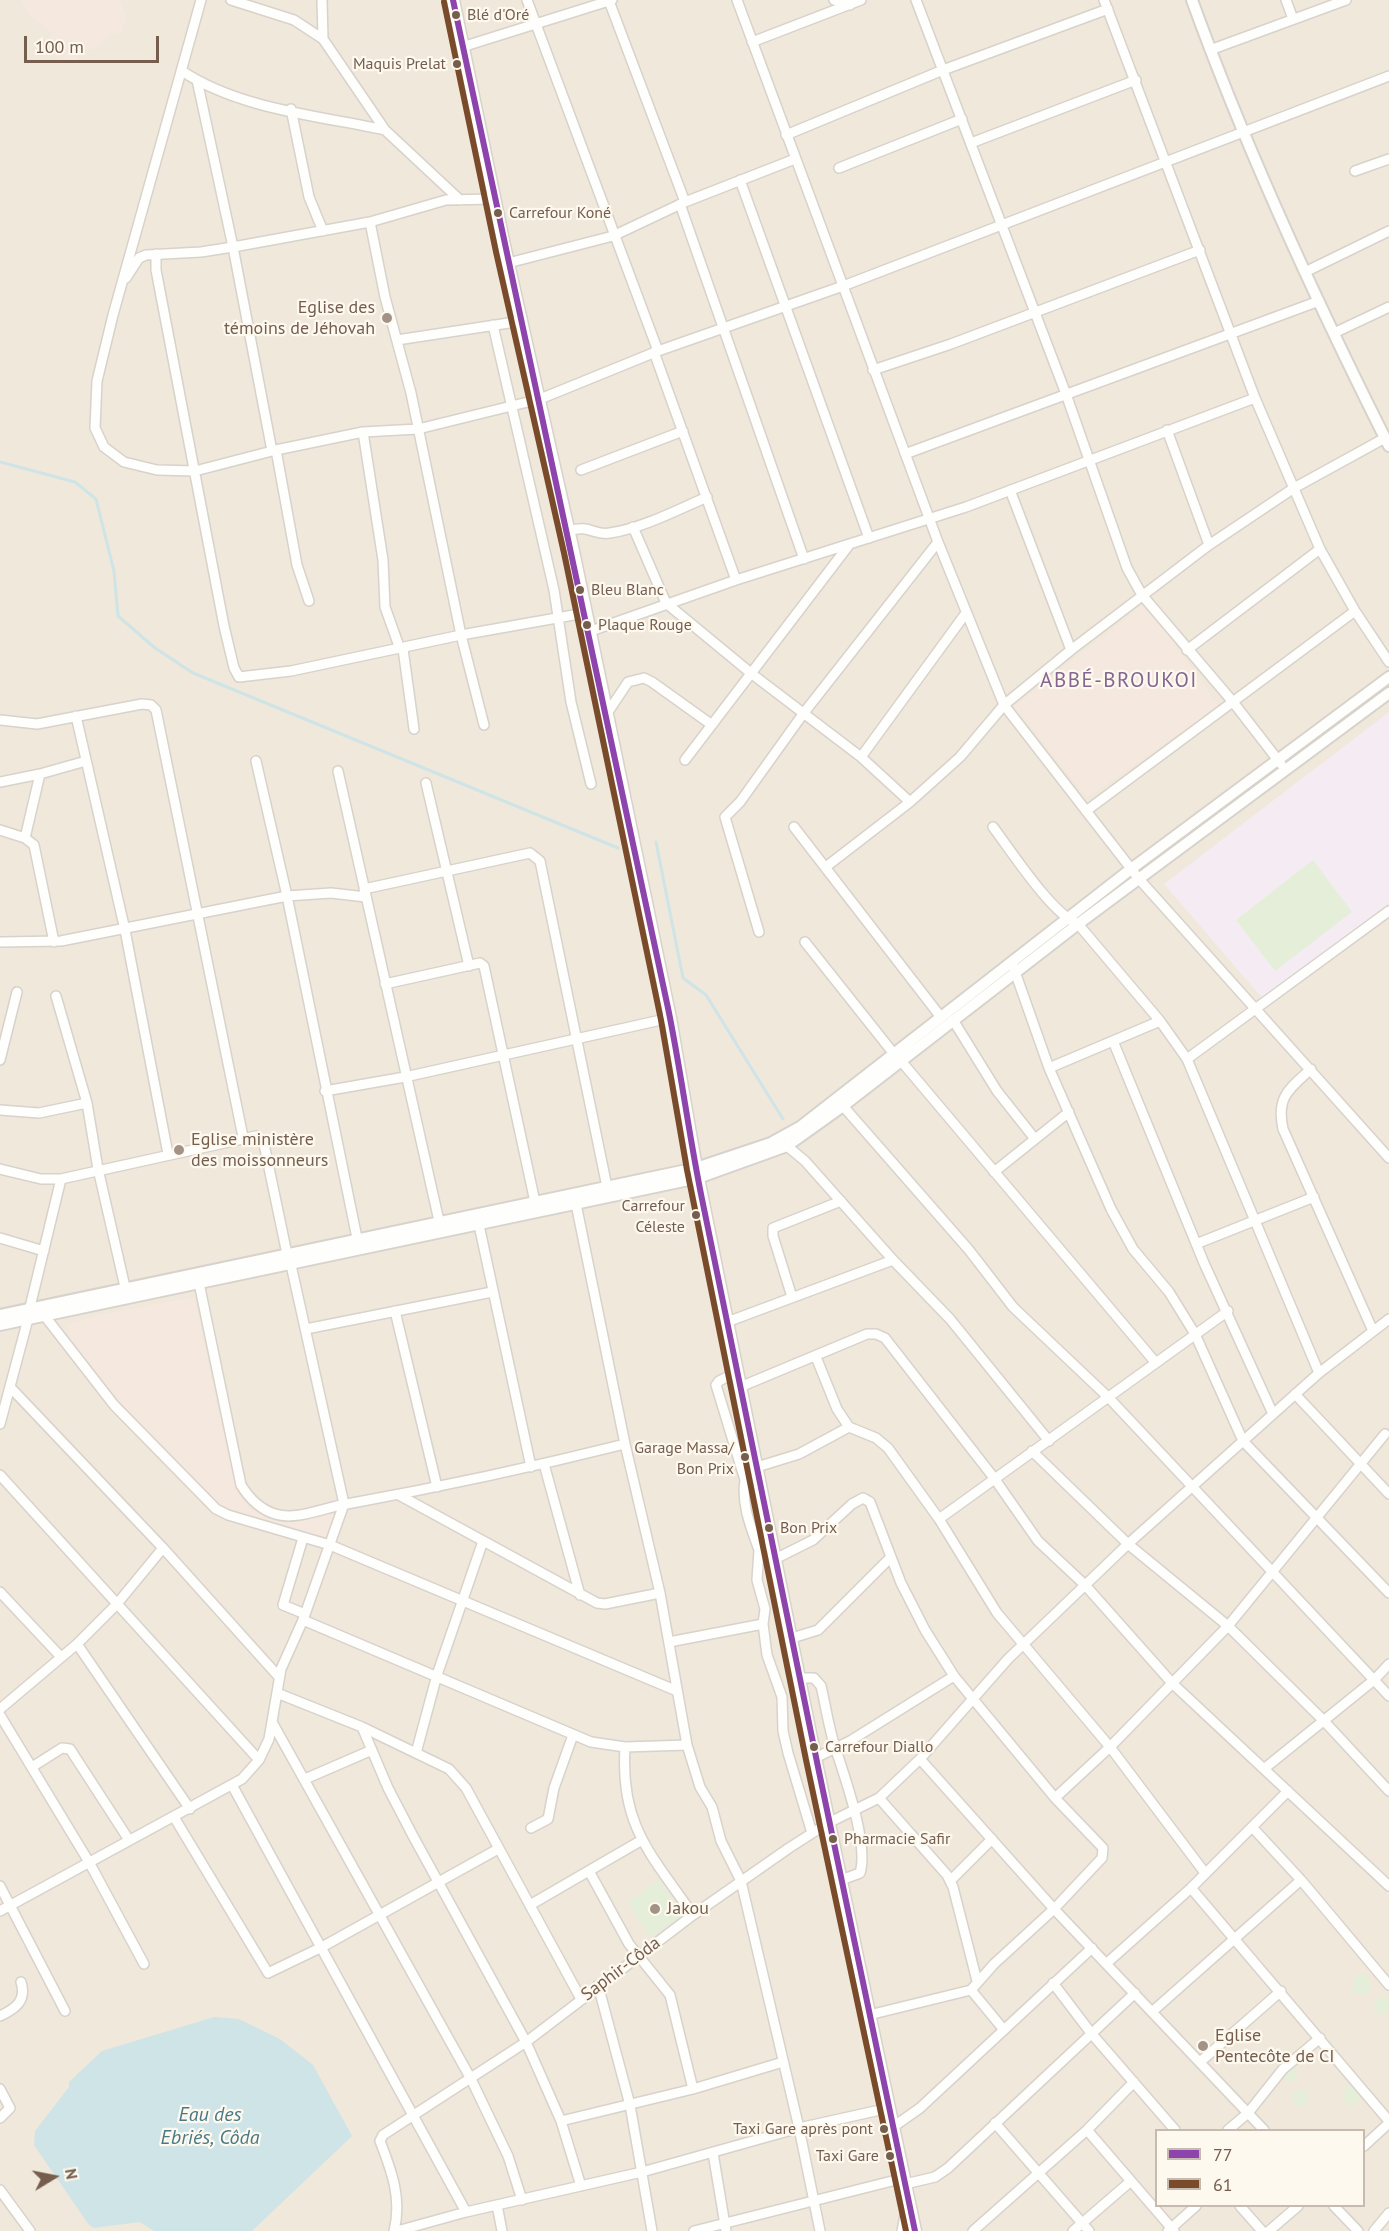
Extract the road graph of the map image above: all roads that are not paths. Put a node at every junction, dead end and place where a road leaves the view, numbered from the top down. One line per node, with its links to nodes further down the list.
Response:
1 (201, 0): 23 (street)
2 (231, 0): 18 (street)
3 (322, 0): 18 (street)
4 (453, 0): 20 (main road)
5 (526, 0): 17 (street)
6 (737, 0): 19 (street)
7 (834, 0): 14 (street)
8 (861, 0): 14 (street)
9 (916, 0): 22 (street)
10 (1192, 0): 21 (street)
11 (1286, 0): 16 (street)
12 (1346, 0): 16 (street)
13 (611, 1): 17 (street); 41 (street)
14 (850, 4): 19 (street)
15 (1106, 5): 22 (street); 26 (street)
16 (1293, 19): 21 (street)
17 (535, 26): 20 (street); 46 (street)
18 (323, 39): 29 (street)
19 (752, 42): 31 (street)
20 (462, 47): 40 (main road)
21 (1210, 50): 30 (street)
22 (943, 70): 28 (street); 31 (street)
23 (183, 71): 25 (street); 53 (street)
24 (1389, 76): 30 (street)
25 (196, 80): 27 (street); 47 (street)
26 (1136, 80): 32 (street); 35 (street)
27 (291, 110): 29 (street); 44 (street)
28 (962, 119): 32 (street); 36 (street)
29 (385, 130): 39 (street)
30 (1245, 133): 35 (street); 51 (street)
31 (786, 135): 33 (street)
32 (971, 143): 43 (street)
33 (795, 159): 38 (street); 52 (street)
34 (1389, 159): 37 (street)
35 (1166, 162): 43 (street); 48 (street)
36 (839, 168)
37 (1355, 171)
38 (740, 180): 41 (street); 55 (street)
39 (460, 200): 40 (street); 42 (street)
40 (494, 200): 50 (main road)
41 (682, 203): 46 (street); 60 (street)
42 (370, 222): 44 (street); 63 (street)
43 (1003, 226): 52 (street); 57 (street)
44 (323, 231): 47 (street)
45 (1389, 231): 51 (street)
46 (613, 236): 50 (street); 64 (street)
47 (233, 247): 49 (street); 75 (street)
48 (1200, 250): 57 (street); 61 (street)
49 (156, 254): 53 (street); 79 (street)
50 (508, 263): 58 (main road)
51 (1305, 272): 54 (street)
52 (843, 286): 55 (street); 65 (street)
53 (119, 290): 79 (street)
54 (1318, 301): 61 (street); 62 (street)
55 (787, 305): 60 (street); 86 (street)
56 (1389, 307): 62 (street)
57 (1034, 312): 65 (street); 66 (street)
58 (522, 321): 59 (street); 68 (main road)
59 (493, 325): 63 (street); 69 (street)
60 (722, 328): 64 (street); 91 (street)
61 (1231, 332): 66 (street); 67 (street)
62 (1334, 333): 74 (street)
63 (397, 340): 70 (street)
64 (656, 352): 68 (street); 72 (street)
65 (873, 370): 76 (street)
66 (1066, 394): 76 (street); 77 (street)
67 (1256, 398): 71 (street); 80 (street)
68 (540, 399): 69 (street); 85 (main road)
69 (511, 406): 70 (street); 99 (street)
70 (418, 429): 73 (street); 101 (street)
71 (1167, 430): 77 (street); 89 (street)
72 (683, 431): 78 (street); 82 (street)
73 (363, 432): 75 (street); 102 (street)
74 (1387, 442): 80 (street)
75 (274, 451): 79 (street); 94 (street)
76 (905, 454): 83 (street)
77 (1089, 460): 81 (street); 93 (street)
78 (581, 470)
79 (195, 471): 102 (street)
80 (1294, 488): 89 (street); 90 (street)
81 (1010, 490): 83 (street); 103 (street)
82 (707, 497): 84 (street); 92 (street)
83 (931, 519): 86 (street); 87 (street)
84 (633, 527): 85 (street); 95 (street)
85 (569, 531): 98 (main road)
86 (869, 538): 88 (street)
87 (938, 542): 97 (street); 111 (street)
88 (850, 544): 91 (street); 106 (street)
89 (1209, 545): 93 (street)
90 (1320, 549): 96 (street); 104 (street)
91 (804, 559): 92 (street)
92 (736, 580): 95 (street)
93 (1143, 596): 103 (street); 104 (street)
94 (309, 601)
95 (666, 603): 100 (street); 106 (street)
96 (1355, 611): 105 (street); 109 (street)
97 (966, 613): 110 (street); 118 (street)
98 (585, 614): 99 (street); 100 (main road)
99 (558, 618): 101 (street); 128 (street)
100 (588, 632): 112 (main road)
101 (461, 635): 102 (street); 115 (street)
102 (401, 649): 117 (street)
103 (1071, 650): 110 (street)
104 (1187, 650): 109 (street)
105 (1389, 662)
106 (752, 674): 111 (street); 116 (street)
107 (1389, 676): 119 (street)
108 (1389, 693): 123 (street)
109 (1233, 702): 119 (street); 130 (street)
110 (1004, 705): 129 (street); 130 (street)
111 (803, 714): 118 (street); 146 (street)
112 (606, 715): 116 (street); 157 (main road)
113 (76, 716): 114 (street); 121 (street); 142 (street)
114 (0, 720)
115 (484, 725)
116 (711, 725): 120 (street)
117 (414, 729)
118 (861, 757): 129 (street)
119 (1277, 759): 123 (street); 136 (street)
120 (685, 760)
121 (86, 761): 125 (street); 145 (street)
122 (256, 761): 140 (street)
123 (1285, 770): 138 (street)
124 (338, 771): 139 (street)
125 (40, 774): 126 (street); 134 (street)
126 (0, 782)
127 (426, 783): 137 (street)
128 (591, 784)
129 (910, 802): 135 (street)
130 (1086, 811): 136 (street)
131 (794, 827): 135 (street)
132 (993, 827): 143 (street)
133 (0, 830): 134 (street)
134 (25, 838): 148 (street)
135 (826, 866): 156 (street)
136 (1131, 869): 138 (street); 143 (street)
137 (447, 871): 139 (street); 150 (street); 160 (street)
138 (1139, 879): 144 (street); 155 (street)
139 (365, 893): 140 (street); 152 (street)
140 (287, 896): 142 (street); 169 (street)
141 (1389, 911): 155 (street)
142 (198, 915): 145 (street); 174 (street)
143 (1067, 919): 144 (street); 151 (street)
144 (1078, 924): 151 (street); 159 (street)
145 (125, 930): 148 (street); 178 (street)
146 (759, 933)
147 (0, 942): 148 (street)
148 (54, 942)
149 (805, 942): 163 (street)
150 (469, 966): 152 (street); 162 (street)
151 (1013, 967): 156 (street); 158 (street); 166 (street)
152 (385, 984): 168 (street)
153 (17, 992): 165 (street)
154 (56, 996): 170 (street)
155 (1258, 1009): 164 (street); 167 (street)
156 (940, 1016): 163 (street)
157 (670, 1018): 160 (street); 182 (main road)
158 (953, 1020): 163 (street); 175 (street)
159 (1160, 1021): 161 (street); 164 (street)
160 (577, 1038): 162 (street); 184 (street)
161 (1113, 1041): 166 (street); 194 (street)
162 (504, 1055): 168 (street); 187 (street)
163 (897, 1058): 171 (street); 181 (street); 182 (street)
164 (1187, 1059): 190 (street)
165 (0, 1060)
166 (1049, 1068): 173 (street)
167 (1311, 1069): 177 (street); 185 (street)
168 (405, 1077): 169 (street); 189 (street)
169 (325, 1091): 193 (street)
170 (87, 1103): 172 (street); 180 (street)
171 (843, 1106): 176 (street); 220 (street)
172 (0, 1110)
173 (1069, 1112): 175 (street); 212 (street)
174 (243, 1137): 178 (street); 196 (street)
175 (1035, 1139): 181 (street)
176 (787, 1146): 182 (street); 186 (street)
177 (1387, 1151)
178 (168, 1154): 180 (street)
179 (0, 1168): 183 (street)
180 (98, 1169): 183 (street); 199 (street)
181 (994, 1172): 214 (street)
182 (697, 1173): 184 (street); 188 (street); 208 (main road)
183 (61, 1179): 195 (street)
184 (607, 1187): 187 (street)
185 (1314, 1197): 190 (street); 211 (street)
186 (841, 1201): 197 (street); 201 (street)
187 (535, 1202): 189 (street)
188 (576, 1204): 191 (street); 227 (street)
189 (439, 1221): 193 (street)
190 (1256, 1221): 194 (street); 216 (street)
191 (479, 1225): 196 (street); 200 (street)
192 (0, 1238): 195 (street)
193 (357, 1238): 196 (street)
194 (1196, 1244): 203 (street)
195 (44, 1251): 204 (street)
196 (289, 1259): 198 (street); 199 (street); 210 (street)
197 (893, 1260): 201 (street); 225 (street)
198 (199, 1283): 206 (street); 240 (street)
199 (125, 1287): 204 (street)
200 (492, 1292): 202 (street); 231 (street)
201 (792, 1298): 208 (street)
202 (395, 1311): 210 (street); 237 (street)
203 (1228, 1311): 212 (street); 221 (street)
204 (29, 1313): 205 (street); 206 (street); 209 (street); 218 (street)
205 (0, 1315)
206 (44, 1315): 243 (street)
207 (1389, 1319): 211 (street, Saphir-Côda)
208 (727, 1322): 215 (main road)
209 (0, 1325)
210 (306, 1329): 240 (street)
211 (1374, 1331): 216 (street, Saphir-Côda)
212 (1196, 1334): 214 (street); 226 (street)
213 (816, 1357): 217 (street); 223 (street); 234 (street)
214 (1156, 1363): 220 (street)
215 (737, 1372): 217 (main road); 235 (street)
216 (1319, 1373): 219 (street, Saphir-Côda)
217 (740, 1387): 232 (main road)
218 (11, 1388): 222 (street); 248 (street)
219 (1295, 1394): 221 (street, Saphir-Côda); 229 (street)
220 (1109, 1398): 225 (street); 236 (street)
221 (1273, 1414): 226 (street, Saphir-Côda)
222 (0, 1424)
223 (849, 1427): 232 (street); 242 (street)
224 (1384, 1434): 229 (street)
225 (1049, 1441): 228 (street)
226 (1243, 1441): 236 (street, Saphir-Côda); 241 (street)
227 (625, 1444): 230 (street); 255 (street)
228 (1032, 1451): 234 (street); 246 (street)
229 (1360, 1463): 238 (street); 241 (street)
230 (544, 1464): 231 (street); 257 (street)
231 (531, 1467): 237 (street)
232 (758, 1471): 235 (street); 245 (main road)
233 (0, 1475): 259 (street)
234 (994, 1478): 242 (street); 253 (street)
235 (745, 1480): 249 (street)
236 (1191, 1485): 246 (street, Saphir-Côda); 252 (street)
237 (437, 1486): 239 (street)
238 (1389, 1494)
239 (399, 1495): 240 (street); 244 (street)
240 (344, 1504): 247 (street)
241 (1314, 1517): 252 (street); 256 (street)
242 (939, 1519): 265 (street)
243 (303, 1539): 247 (street); 260 (street)
244 (483, 1541): 257 (street); 258 (street)
245 (772, 1542): 249 (street); 251 (main road)
246 (1128, 1544): 253 (street, Saphir-Côda); 262 (street)
247 (330, 1545): 258 (street); 260 (street)
248 (163, 1548): 259 (street); 271 (street)
249 (759, 1550): 261 (street)
250 (890, 1558): 251 (street); 263 (street); 270 (street)
251 (775, 1559): 263 (main road)
252 (1271, 1570): 262 (street); 273 (street)
253 (1085, 1585): 265 (street, Saphir-Côda); 274 (street)
254 (0, 1592): 267 (street)
255 (660, 1593): 257 (street); 264 (street)
256 (1389, 1593)
257 (580, 1595)
258 (461, 1602): 269 (street); 275 (street)
259 (116, 1605): 266 (street); 293 (street)
260 (304, 1617): 269 (street); 271 (street)
261 (763, 1624): 264 (street); 308 (street)
262 (1228, 1626): 274 (street); 281 (street)
263 (792, 1638): 272 (main road)
264 (669, 1642): 275 (street)
265 (1024, 1643): 278 (street, Saphir-Côda); 287 (street)
266 (77, 1644): 267 (street); 302 (street)
267 (61, 1658): 279 (street)
268 (1389, 1664): 273 (street)
269 (437, 1675): 284 (street); 290 (street)
270 (954, 1676): 278 (street); 288 (street)
271 (279, 1677): 276 (street)
272 (800, 1678): 288 (street); 291 (main road)
273 (1374, 1680): 277 (street); 281 (street)
274 (1172, 1683): 287 (street); 295 (street)
275 (677, 1691): 285 (street)
276 (277, 1693): 282 (street); 283 (street)
277 (1389, 1696)
278 (972, 1699): 292 (street, Saphir-Côda); 301 (street)
279 (0, 1708)
280 (0, 1715): 294 (street)
281 (1324, 1721): 295 (street); 299 (street)
282 (272, 1722): 293 (street); 296 (street)
283 (362, 1727): 289 (street); 290 (street)
284 (573, 1735): 286 (street); 307 (street)
285 (687, 1745): 286 (street); 319 (street)
286 (625, 1747): 311 (street)
287 (1110, 1747): 301 (street); 315 (street)
288 (835, 1749): 291 (street); 303 (street)
289 (372, 1750): 296 (street); 318 (street)
290 (416, 1753): 312 (street)
291 (815, 1758): 305 (main road)
292 (920, 1759): 300 (street, Saphir-Côda); 309 (street)
293 (259, 1760): 297 (street)
294 (32, 1767): 310 (street); 313 (street)
295 (1265, 1768): 298 (street)
296 (305, 1779): 328 (street)
297 (232, 1785): 302 (street); 331 (street)
298 (1288, 1791): 306 (street); 322 (street)
299 (1389, 1791)
300 (879, 1798): 303 (street, Saphir-Côda); 320 (street)
301 (1055, 1798): 326 (street)
302 (190, 1809): 304 (street)
303 (853, 1812): 305 (street, Saphir-Côda); 316 (street)
304 (174, 1817): 310 (street); 331 (street)
305 (828, 1823): 308 (street, Saphir-Côda); 316 (main road)
306 (1252, 1827): 315 (street); 317 (street)
307 (531, 1828)
308 (812, 1833): 319 (street, Saphir-Côda)
309 (992, 1839): 320 (street); 326 (street)
310 (129, 1840): 313 (street)
311 (642, 1840): 314 (street); 329 (street)
312 (498, 1849): 318 (street); 325 (street)
313 (89, 1862): 324 (street); 335 (street)
314 (589, 1871): 325 (street); 333 (street)
315 (1205, 1873): 323 (street)
316 (841, 1880): 347 (main road)
317 (1301, 1880): 330 (street); 340 (street)
318 (439, 1881): 328 (street); 352 (street)
319 (741, 1881): 329 (street, Saphir-Côda); 353 (street)
320 (950, 1881): 336 (street)
321 (0, 1886): 324 (street)
322 (1389, 1886)
323 (1191, 1888): 330 (street); 334 (street)
324 (11, 1905): 327 (street); 345 (street)
325 (530, 1905): 344 (street)
326 (1054, 1909): 332 (street); 336 (street)
327 (0, 1911)
328 (380, 1915): 331 (street); 355 (street)
329 (693, 1915): 333 (street, Saphir-Côda)
330 (1234, 1938): 342 (street); 346 (street)
331 (322, 1947): 362 (street)
332 (1092, 1948): 334 (street); 338 (street)
333 (637, 1956): 339 (street, Saphir-Côda); 357 (street)
334 (1107, 1963): 343 (street)
335 (144, 1964)
336 (977, 1981): 341 (street)
337 (21, 1982): 348 (street)
338 (1053, 1983): 349 (street); 350 (street)
339 (598, 1985): 344 (street, Saphir-Côda); 359 (street)
340 (1389, 1985)
341 (970, 1990): 347 (street); 349 (street)
342 (1281, 1991): 351 (street); 354 (street)
343 (1135, 1993): 346 (street); 350 (street)
344 (581, 1998): 352 (street, Saphir-Côda)
345 (65, 2011)
346 (1153, 2012): 354 (street)
347 (869, 2015): 360 (main road)
348 (0, 2016)
349 (1004, 2030): 367 (street)
350 (1091, 2033): 356 (street); 366 (street)
351 (1320, 2038): 361 (street); 365 (street)
352 (526, 2042): 355 (street, Saphir-Côda); 364 (street)
353 (783, 2062): 357 (street); 368 (street)
354 (1200, 2062): 361 (street)
355 (471, 2079): 362 (street, Saphir-Côda); 381 (street)
356 (1134, 2082): 369 (street); 372 (street)
357 (693, 2088): 359 (street)
358 (0, 2090): 363 (street)
359 (630, 2104): 364 (street); 375 (street)
360 (889, 2108): 367 (main road); 368 (street)
361 (1248, 2113): 370 (street); 371 (street)
362 (413, 2115): 389 (street); 395 (street, Saphir-Côda)
363 (0, 2118)
364 (561, 2121): 379 (street)
365 (1389, 2122): 373 (street)
366 (995, 2123): 376 (street); 377 (street)
367 (893, 2127): 377 (main road)
368 (799, 2128): 374 (street); 382 (street)
369 (1174, 2129)
370 (1229, 2129)
371 (1263, 2129)
372 (1087, 2130): 376 (street); 378 (street)
373 (1365, 2145)
374 (713, 2153): 375 (street); 392 (street)
375 (642, 2172): 379 (street); 397 (street)
376 (1040, 2172): 391 (street); 402 (street)
377 (904, 2181): 382 (street); 388 (main road)
378 (1131, 2181): 391 (street); 393 (street)
379 (581, 2186): 381 (street)
380 (0, 2190): 394 (street)
381 (522, 2200): 383 (street)
382 (815, 2200): 392 (street); 399 (street)
383 (497, 2205): 389 (street); 396 (street)
384 (1194, 2207): 393 (street)
385 (1242, 2207): 405 (street)
386 (1296, 2207): 406 (street)
387 (1336, 2207): 407 (street)
388 (911, 2210): 400 (street); 401 (main road)
389 (466, 2212): 395 (street)
390 (1389, 2213): 408 (street)
391 (1082, 2223): 403 (street); 404 (street)
392 (726, 2227): 398 (street)
393 (1171, 2230)
394 (30, 2231)
395 (396, 2231)
396 (502, 2231)
397 (652, 2231)
398 (694, 2231)
399 (820, 2231)
400 (902, 2231)
401 (915, 2231)
402 (973, 2231)
403 (1073, 2231)
404 (1089, 2231)
405 (1262, 2231)
406 (1269, 2231)
407 (1358, 2231)
408 (1374, 2231)

